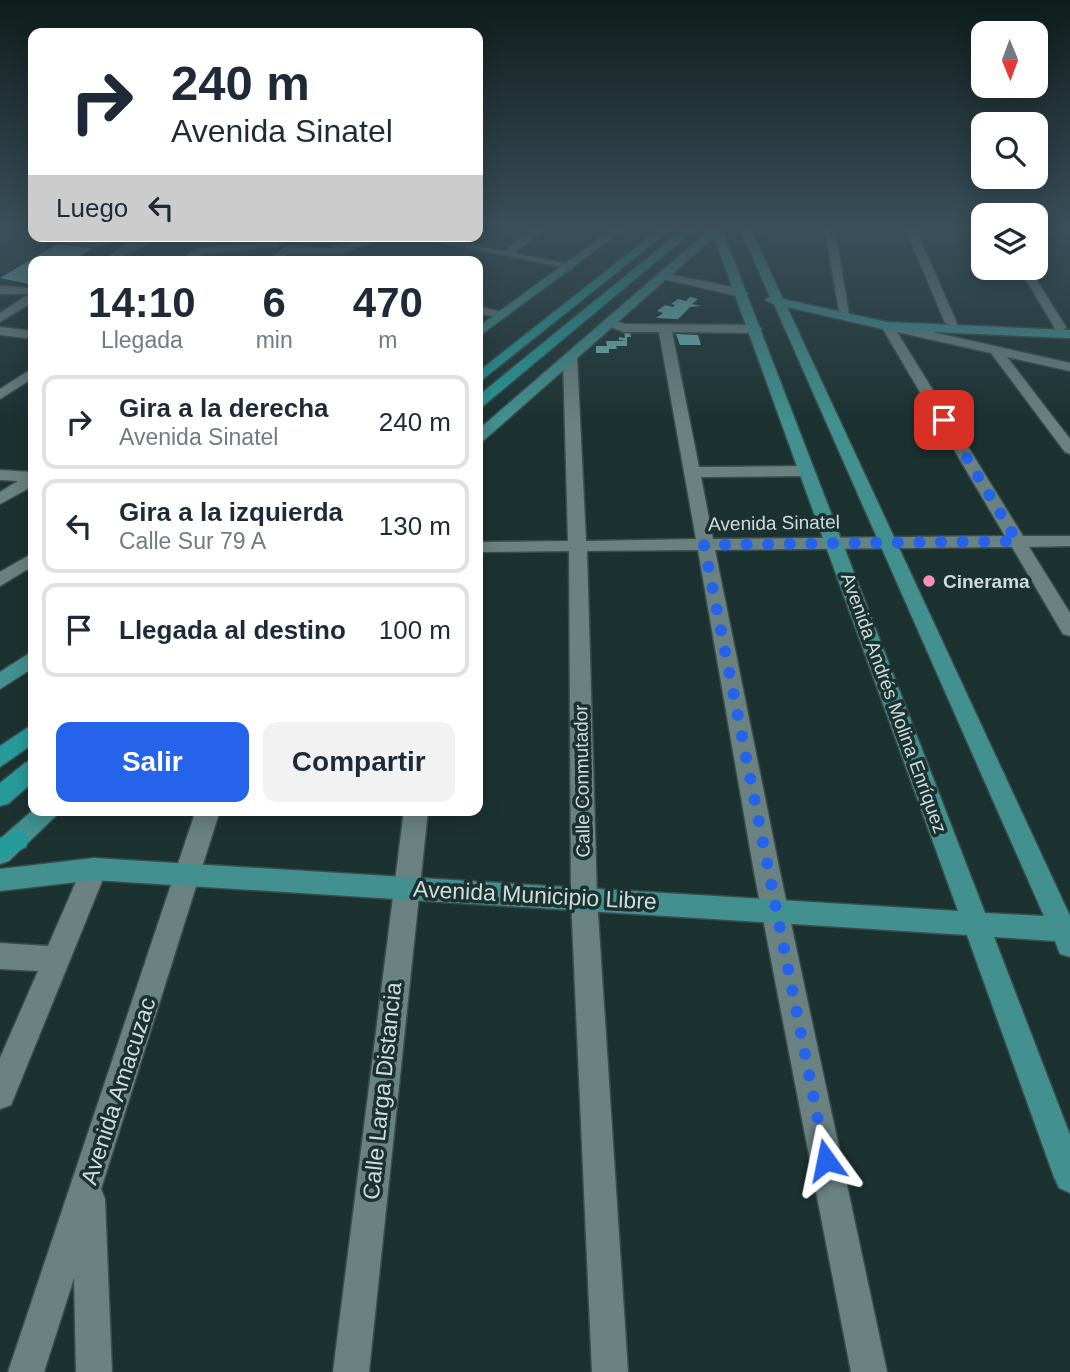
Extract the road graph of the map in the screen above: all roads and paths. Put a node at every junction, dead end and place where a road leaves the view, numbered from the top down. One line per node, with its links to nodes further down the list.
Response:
1 (531, 294): 16 (main road)
2 (585, 294): 31 (highway)
3 (611, 294): 33 (highway)
4 (642, 294): 19 (main road)
5 (742, 294): 23 (main road, Avenida Andrés Molina Enríquez)
6 (747, 294): 11 (main road)
7 (776, 294): 11 (main road)
8 (842, 294): 15 (street)
9 (939, 294): 20 (street)
10 (1041, 294): 25 (street)
11 (779, 301): 15 (main road); 18 (main road); 46 (main road)
12 (28, 309): 17 (street)
13 (28, 311): 24 (street)
14 (483, 311): 16 (street)
15 (845, 311): 18 (main road)
16 (503, 314): 21 (main road)
17 (0, 318)
18 (882, 321): 20 (main road); 25 (main road); 27 (street); 44 (street)
19 (610, 322): 22 (street); 28 (main road)
20 (951, 323): 25 (main road)
21 (483, 329)
22 (666, 329): 23 (street); 37 (street)
23 (756, 330): 36 (main road, Avenida Andrés Molina Enríquez)
24 (0, 331): 26 (street)
25 (1067, 333)
26 (28, 334)
27 (996, 351): 29 (street); 35 (street)
28 (570, 357): 34 (main road); 48 (street, Calle Conmutador)
29 (1070, 367)
30 (28, 375): 32 (street)
31 (483, 375)
32 (0, 395)
33 (483, 399)
34 (483, 434)
35 (1070, 449)
36 (806, 471): 37 (street); 45 (main road, Avenida Andrés Molina Enríquez)
37 (691, 472): 47 (street)
38 (0, 475): 39 (street)
39 (28, 478)
40 (28, 481): 41 (street)
41 (0, 499)
42 (1070, 541): 44 (street, Avenida Sinatel)
43 (483, 547): 48 (street, Avenida Sinatel)
44 (1022, 548): 46 (street, Avenida Sinatel); 49 (street, Avenida Sinatel); 53 (street)
45 (838, 550): 46 (street, Avenida Sinatel); 47 (street, Avenida Sinatel); 70 (main road, Avenida Andrés Molina Enríquez)
46 (892, 550): 71 (main road)
47 (705, 552): 48 (street, Avenida Sinatel); 69 (street)
48 (578, 554): 51 (street, Avenida Sinatel); 68 (street, Calle Conmutador)
49 (1070, 555)
50 (28, 561): 52 (street)
51 (483, 561)
52 (0, 580)
53 (1070, 629)
54 (28, 662): 55 (main road)
55 (0, 682)
56 (28, 736): 57 (highway)
57 (0, 758)
58 (28, 773): 59 (highway)
59 (0, 797)
60 (43, 816): 63 (main road)
61 (206, 816): 65 (street, Avenida Amacuzac)
62 (415, 816): 67 (street, Calle Larga Distancia)
63 (6, 848)
64 (94, 869): 65 (main road, Avenida Municipio Libre); 66 (main road, Avenida Municipio Libre); 73 (street)
65 (186, 873): 67 (main road, Avenida Municipio Libre); 76 (street, Avenida Amacuzac)
66 (0, 880)
67 (405, 887): 68 (main road, Avenida Municipio Libre); 79 (street, Calle Larga Distancia)
68 (584, 898): 69 (main road, Avenida Municipio Libre); 80 (street, Calle Conmutador)
69 (775, 909): 70 (main road, Avenida Municipio Libre); 81 (street)
70 (974, 922): 71 (main road, Avenida Municipio Libre); 75 (main road, Avenida Andrés Molina Enríquez)
71 (1068, 934)
72 (0, 956): 73 (street)
73 (57, 959): 74 (street)
74 (0, 1094)
75 (1070, 1177)
76 (89, 1184): 77 (street, Avenida Amacuzac); 78 (street)
77 (26, 1372)
78 (94, 1372)
79 (351, 1372)
80 (610, 1372)
81 (869, 1372)

